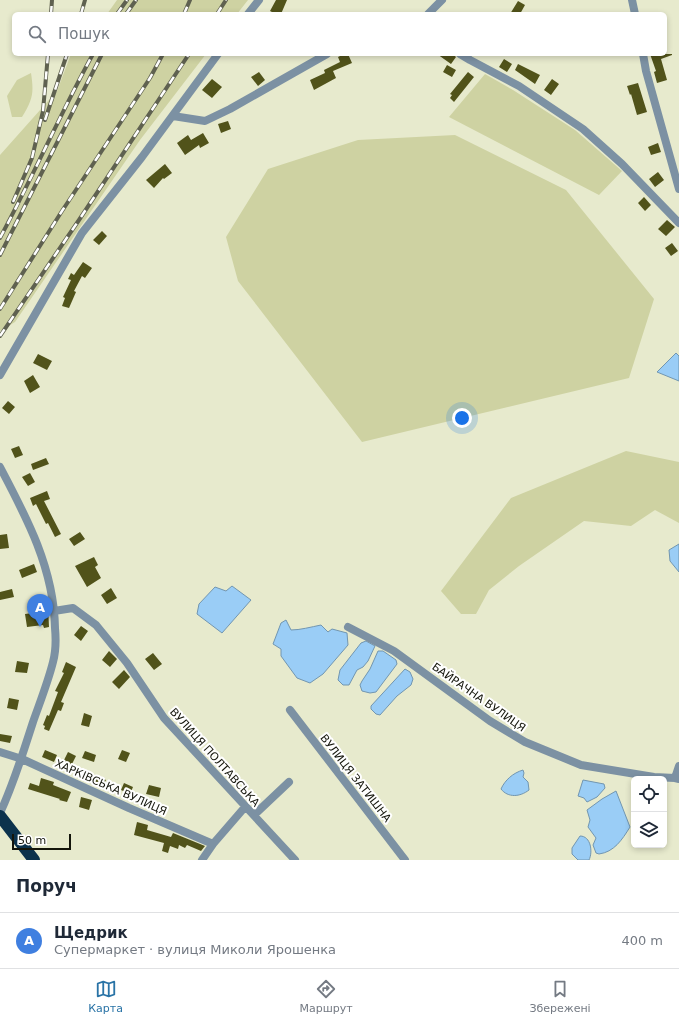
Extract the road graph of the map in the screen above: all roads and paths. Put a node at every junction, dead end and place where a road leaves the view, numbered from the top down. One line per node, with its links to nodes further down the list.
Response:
1 (259, 0): 4 (street)
2 (442, 0): 5 (street)
3 (632, 0): 6 (street)
4 (250, 12)
5 (430, 12)
6 (635, 12)
7 (217, 56): 11 (street)
8 (323, 56): 11 (street)
9 (463, 56): 13 (street)
10 (643, 56): 12 (street)
11 (173, 116): 14 (street)
12 (679, 189)
13 (679, 223)
14 (0, 375)
15 (0, 467): 16 (street)
16 (54, 611): 20 (street); 24 (street, ВУЛИЦЯ ПОЛТАВСЬКА)
17 (348, 627): 22 (street, БАЙРАЧНА ВУЛИЦЯ)
18 (290, 710): 32 (street, ВУЛИЦЯ ЗАТИШНА)
19 (0, 752): 20 (street, ХАРКІВСЬКА ВУЛИЦЯ)
20 (22, 759): 25 (street); 28 (street, ХАРКІВСЬКА ВУЛИЦЯ)
21 (679, 766): 22 (street)
22 (677, 779)
23 (289, 782): 26 (street)
24 (245, 807): 26 (street, ВУЛИЦЯ ПОЛТАВСЬКА); 28 (street)
25 (0, 813)
26 (254, 815): 31 (street, ВУЛИЦЯ ПОЛТАВСЬКА)
27 (0, 816): 29 (highway)
28 (213, 844): 30 (street)
29 (34, 860)
30 (202, 860)
31 (295, 860)
32 (405, 860)

